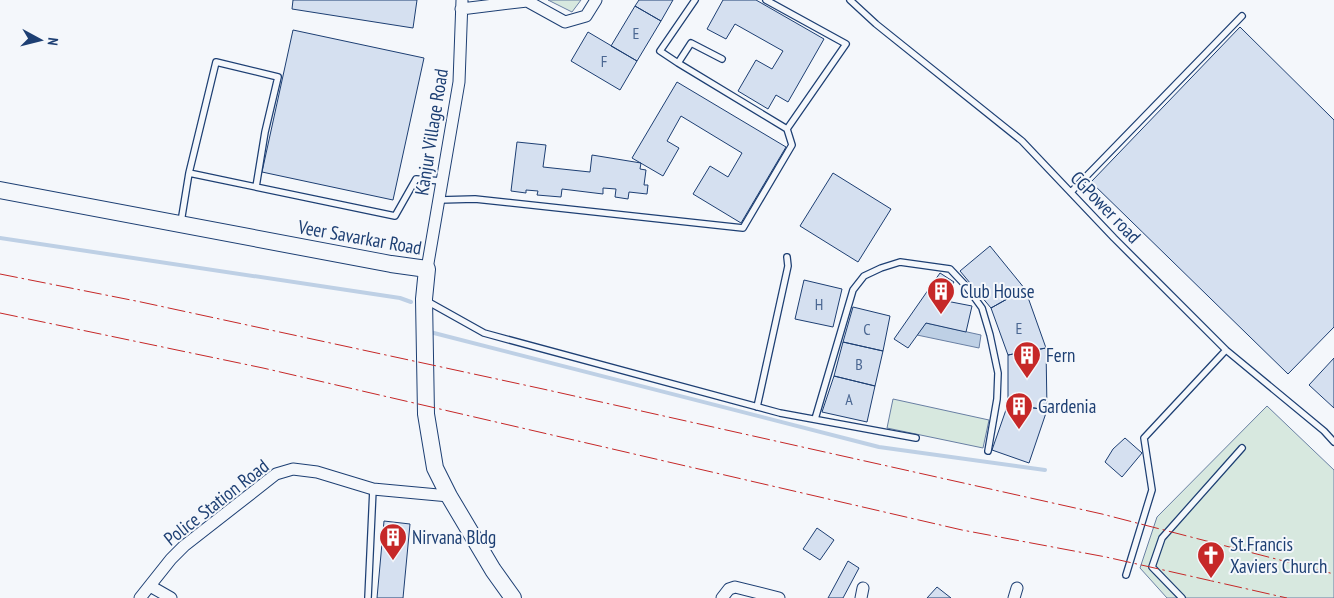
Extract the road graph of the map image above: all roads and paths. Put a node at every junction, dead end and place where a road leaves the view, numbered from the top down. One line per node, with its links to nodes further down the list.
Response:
1 (596, 0): 5 (street)
2 (695, 0): 8 (lane)
3 (766, 0): 9 (lane)
4 (850, 0): 14 (lane, CGPower road)
5 (462, 5): 11 (street, Kanjur Village Road)
6 (1242, 16): 14 (lane)
7 (722, 59): 8 (lane)
8 (678, 63): 9 (lane)
9 (787, 129): 15 (lane)
10 (189, 173): 12 (lane); 12 (lane); 16 (lane)
11 (442, 181): 12 (lane); 15 (street, Kanjur Village Road)
12 (256, 188)
13 (0, 190): 16 (street, Veer Savarkar Road)
14 (1071, 192): 20 (lane, CGPower road)
15 (439, 200): 18 (street, Kanjur Village Road)
16 (180, 224): 18 (street, Veer Savarkar Road)
17 (787, 257): 21 (lane)
18 (422, 268): 19 (street, Veer Savarkar Road)
19 (424, 299): 21 (lane); 28 (street, Veer Savarkar Road)
20 (1226, 350): 24 (lane, CGPower road); 29 (lane)
21 (757, 407): 22 (lane)
22 (815, 420): 23 (lane); 26 (lane)
23 (916, 438)
24 (1334, 442)
25 (1242, 448): 37 (lane)
26 (988, 451)
27 (373, 489): 28 (street, Police Station Road); 30 (street, Police Station Road); 33 (lane)
28 (448, 496): 34 (street, Veer Savarkar Road)
29 (1126, 575)
30 (150, 586): 31 (street, Police Station Road); 32 (street)
31 (140, 598)
32 (171, 598)
33 (368, 598)
34 (513, 598)
35 (722, 598): 36 (street)
36 (779, 598)
37 (1182, 598)

